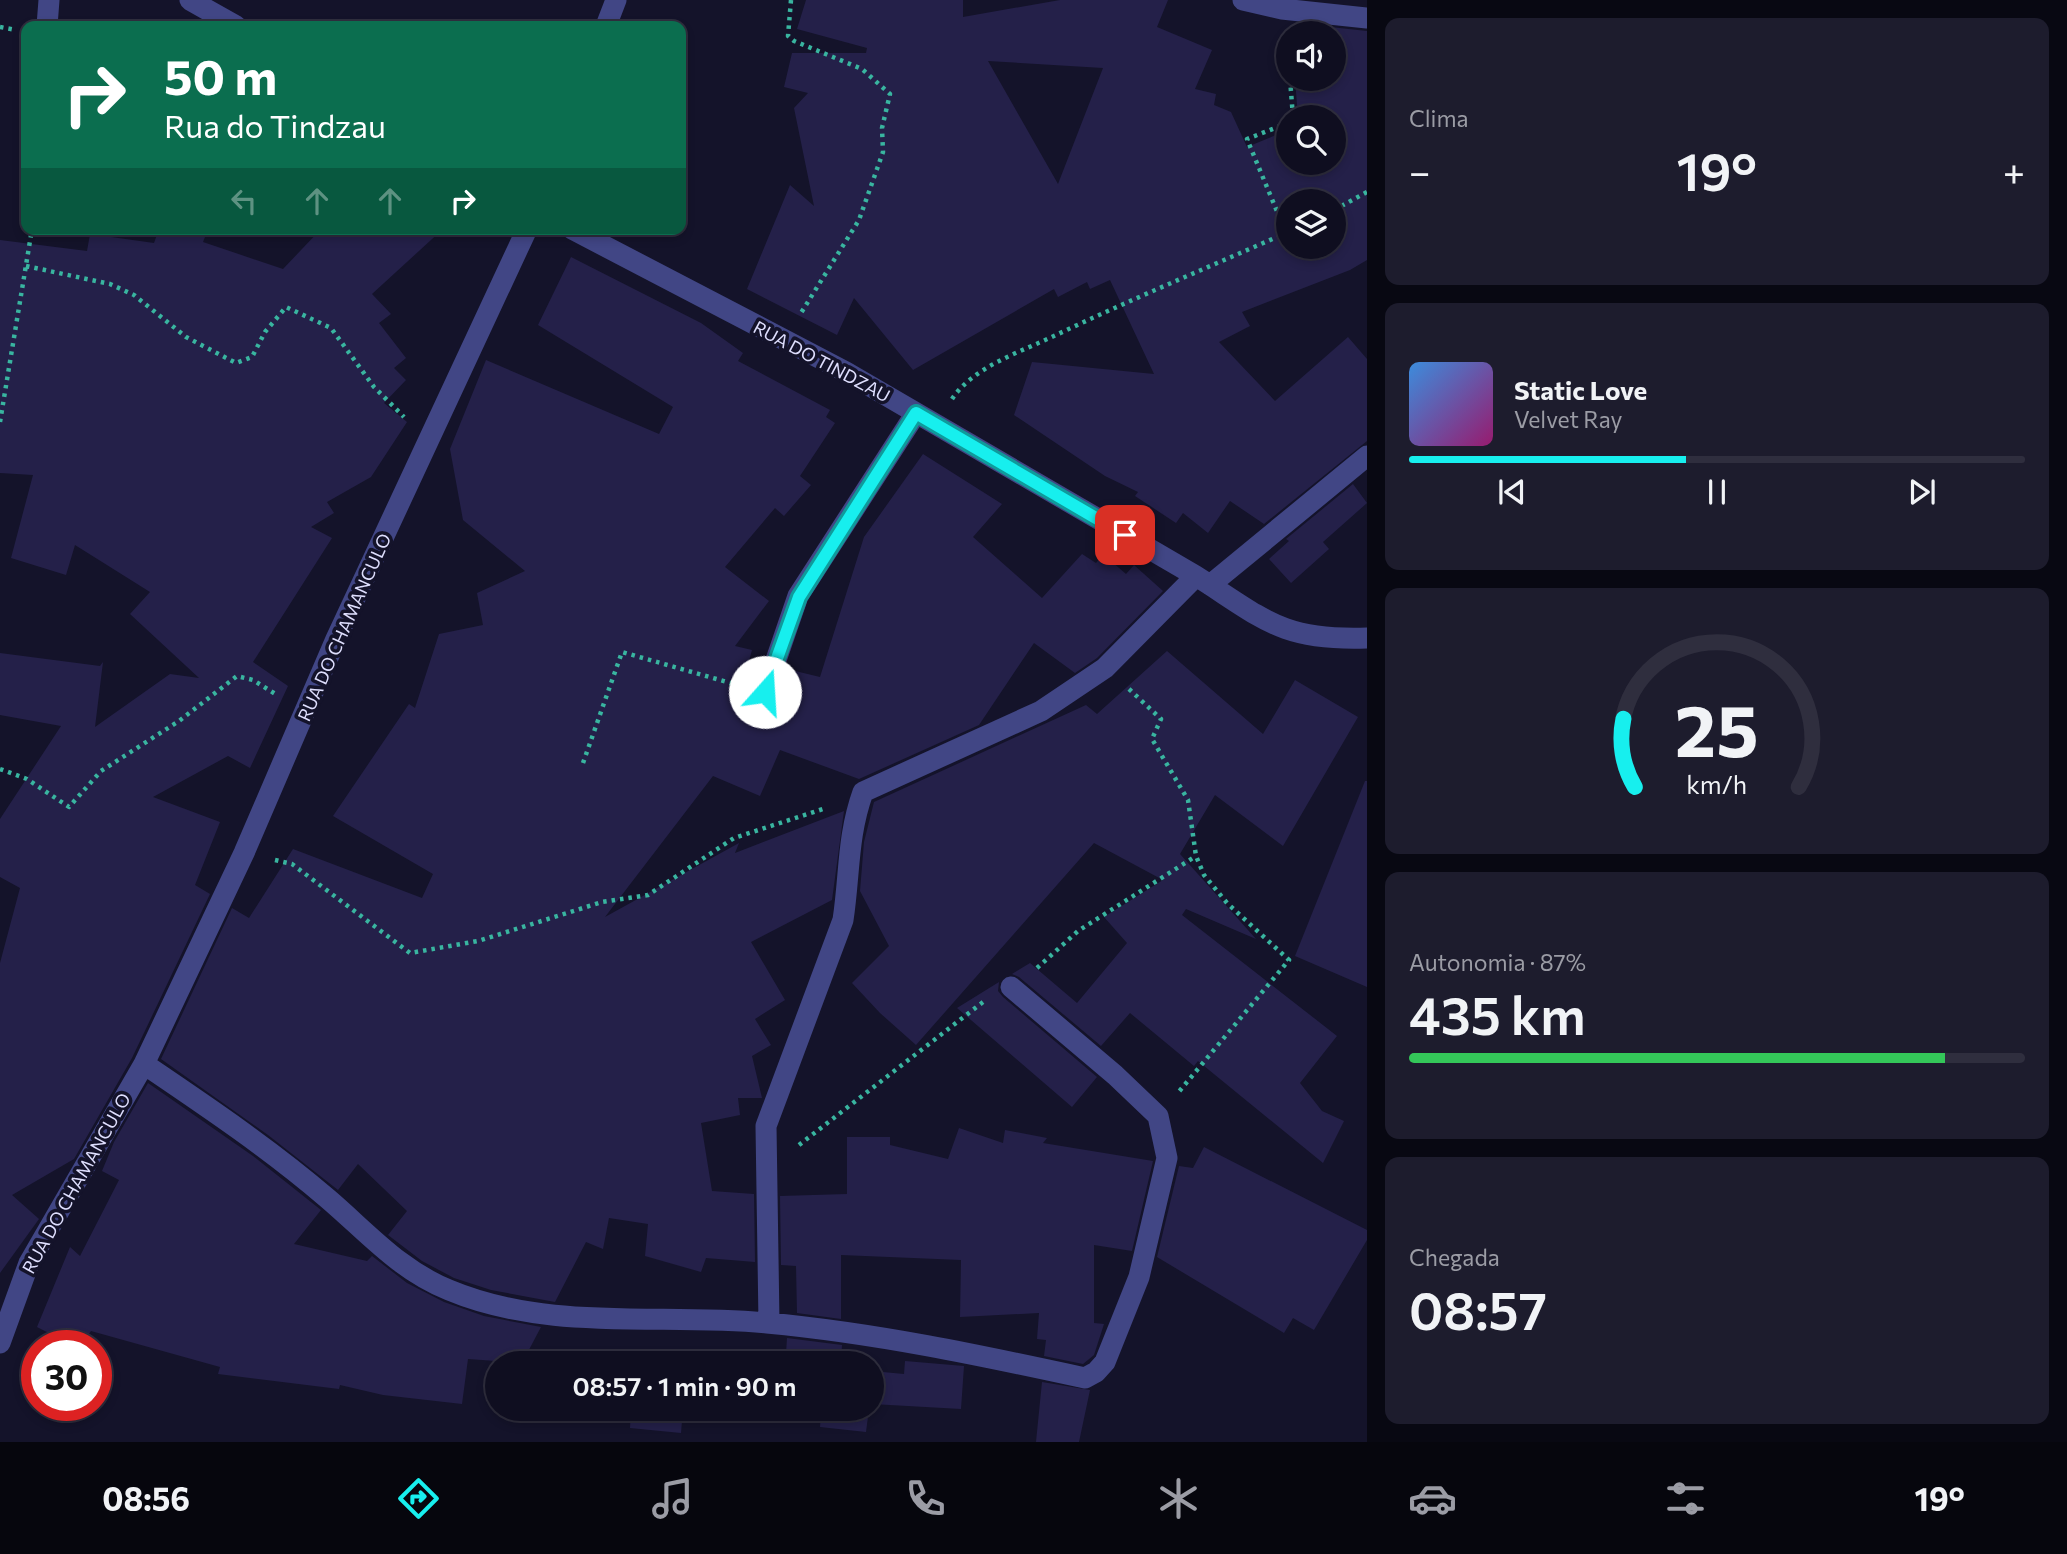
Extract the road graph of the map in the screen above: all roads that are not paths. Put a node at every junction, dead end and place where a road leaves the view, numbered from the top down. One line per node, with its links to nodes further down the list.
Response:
1 (49, 0): 6 (street)
2 (190, 0): 7 (street)
3 (616, 0): 8 (street)
4 (1243, 0): 5 (street)
5 (1367, 18)
6 (47, 21)
7 (227, 21)
8 (608, 21)
9 (524, 235): 17 (street, RUA DO CHAMANCULO)
10 (583, 235): 11 (street, RUA DO TINDZAU)
11 (925, 418): 13 (street, RUA DO TINDZAU); 15 (street)
12 (1367, 456): 13 (street)
13 (1203, 581): 14 (street, RUA DO TINDZAU); 18 (street)
14 (1367, 638)
15 (765, 692)
16 (1011, 987): 18 (street)
17 (144, 1064): 18 (street); 19 (street, RUA DO CHAMANCULO)
18 (769, 1323)
19 (0, 1343)

